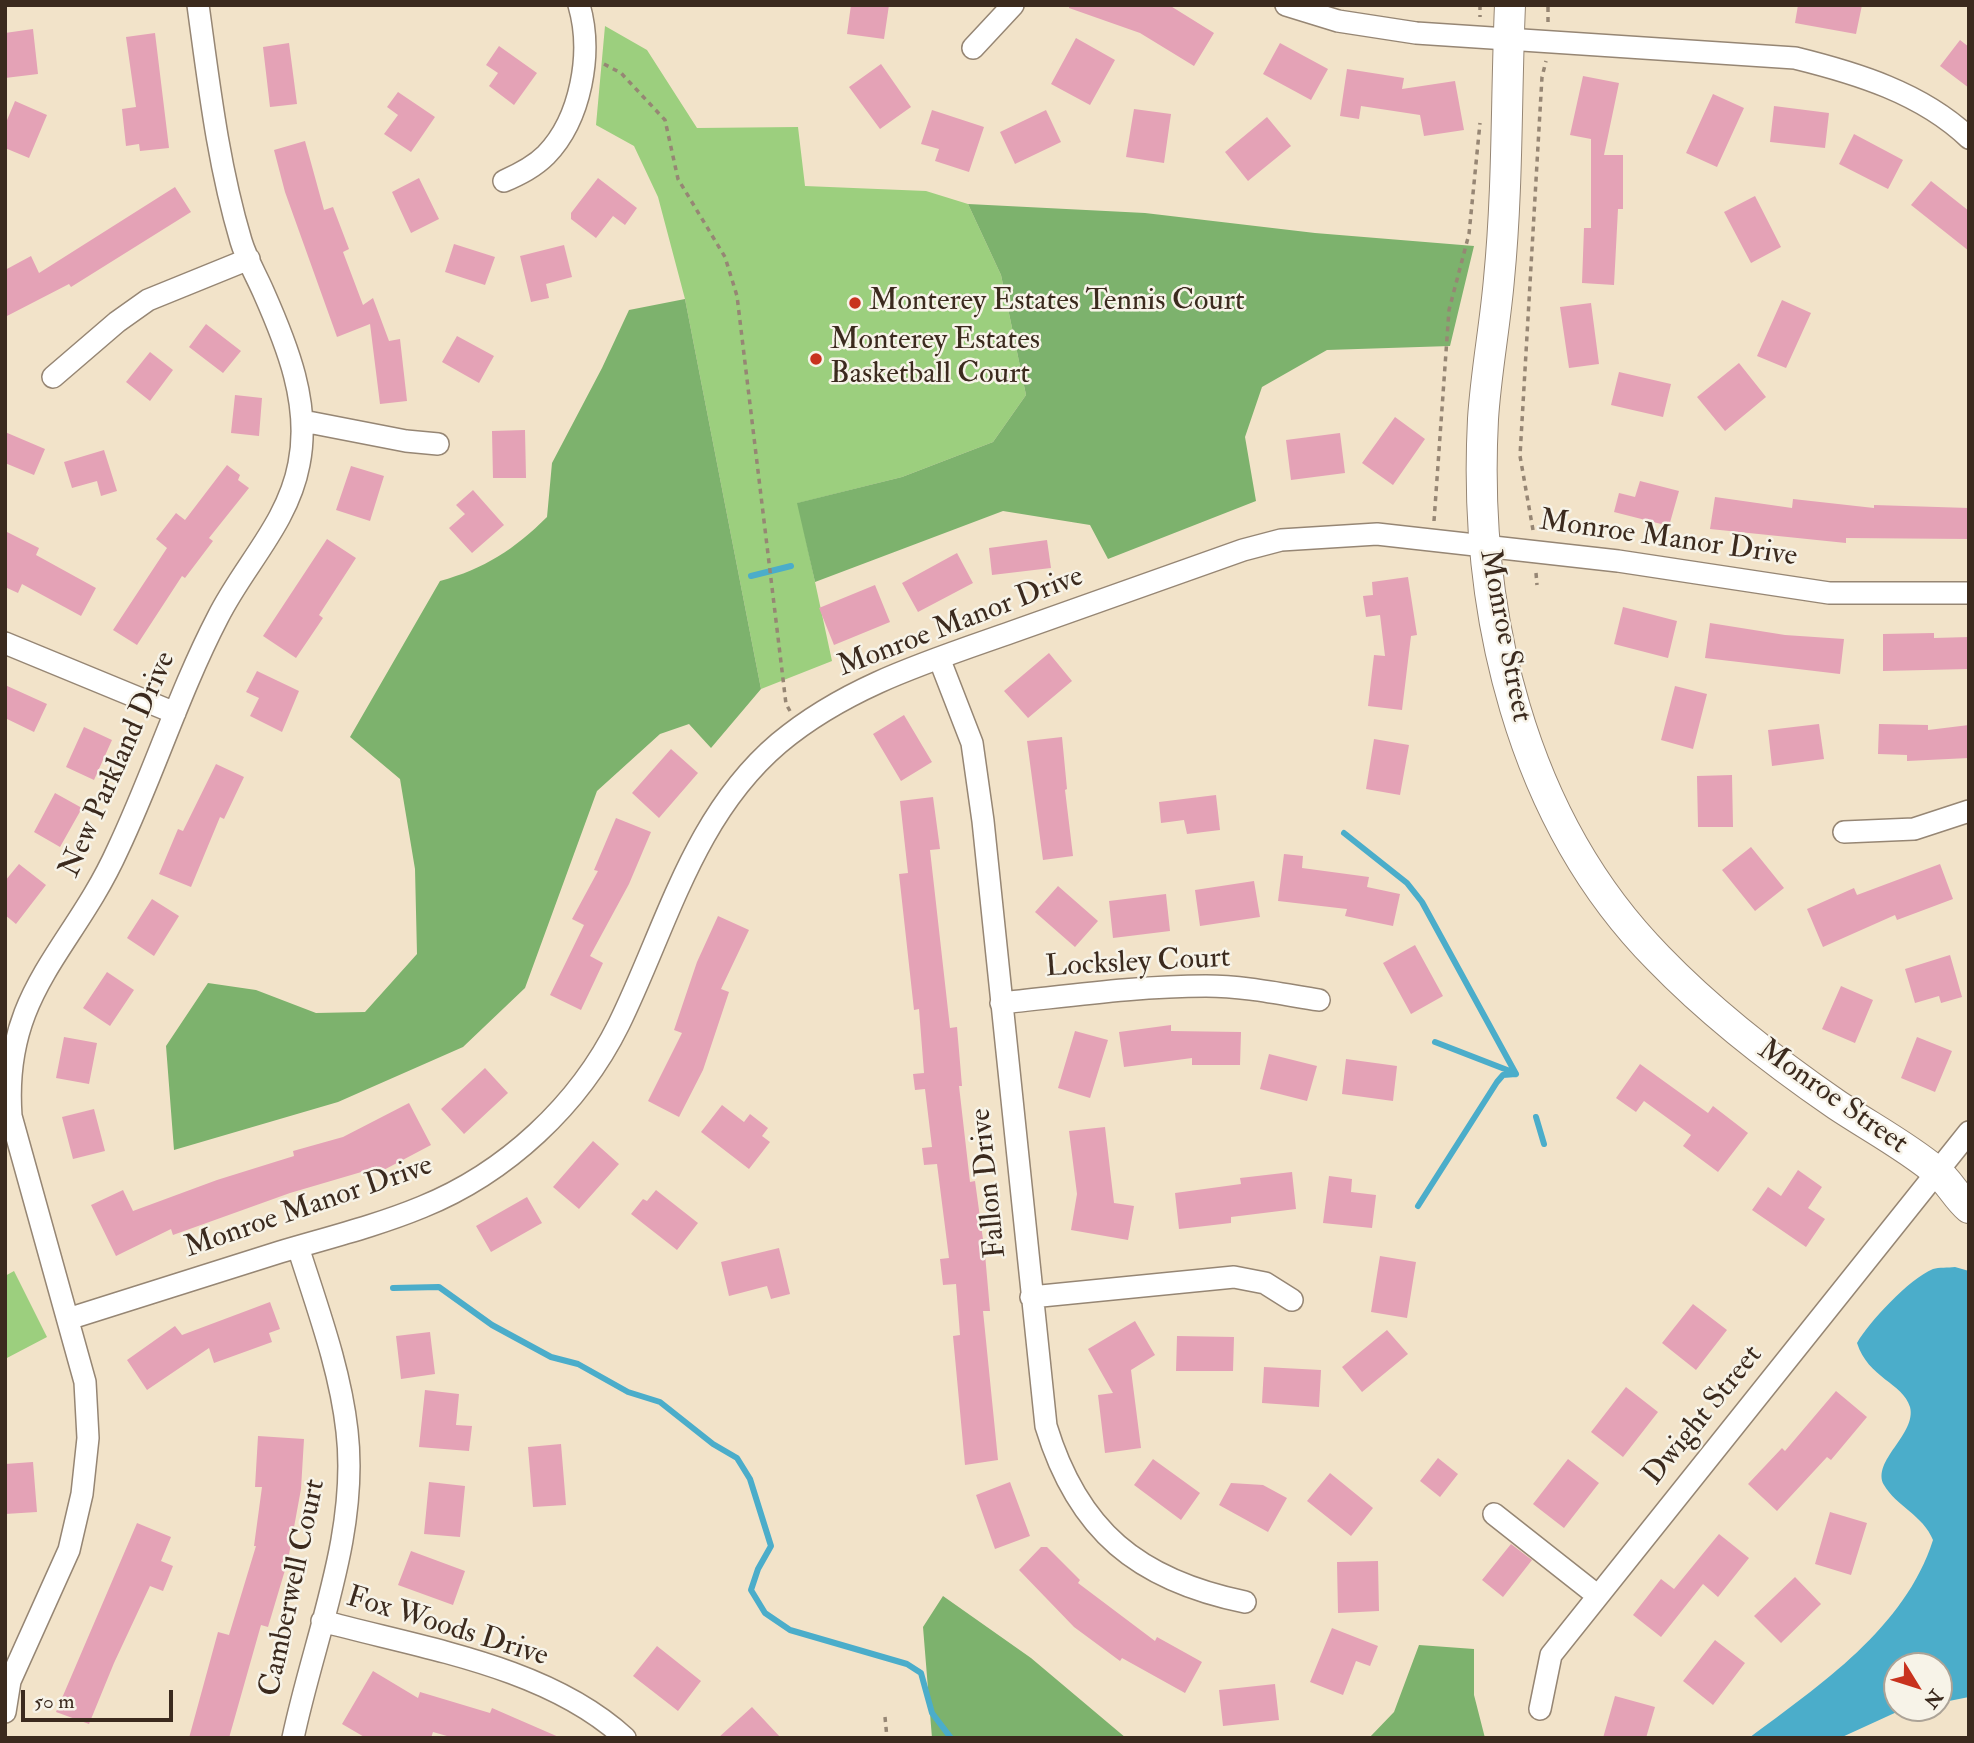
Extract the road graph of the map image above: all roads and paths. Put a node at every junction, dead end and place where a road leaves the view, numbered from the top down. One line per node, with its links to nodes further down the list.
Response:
1 (198, 5): 15 (street, New Parkland Drive)
2 (579, 5): 11 (street)
3 (1013, 5): 10 (street)
4 (1286, 5): 8 (street)
5 (1480, 5): 8 (path)
6 (1510, 5): 8 (main road, Monroe Street)
7 (1548, 5): 9 (path)
8 (1494, 38): 9 (street); 20 (main road, Monroe Street)
9 (1547, 41): 13 (street); 21 (path)
10 (973, 48)
11 (585, 61): 14 (street); 27 (path)
12 (1482, 112): 19 (path)
13 (1969, 138)
14 (504, 181)
15 (249, 259): 16 (street); 17 (street, New Parkland Drive)
16 (53, 377)
17 (303, 421): 18 (street); 26 (street, New Parkland Drive)
18 (438, 444)
19 (1433, 540): 20 (street, Monroe Manor Drive); 25 (street, Monroe Manor Drive)
20 (1486, 545): 21 (street, Monroe Manor Drive); 33 (main road, Monroe Street)
21 (1534, 551): 22 (path); 23 (street, Monroe Manor Drive)
22 (1537, 585)
23 (1969, 593)
24 (5, 643): 26 (street)
25 (939, 658): 27 (street, Monroe Manor Drive); 31 (street, Fallon Drive)
26 (175, 713): 39 (street, New Parkland Drive)
27 (800, 727): 36 (street, Monroe Manor Drive)
28 (1969, 811): 29 (street)
29 (1844, 832)
30 (1319, 1000): 31 (street, Locksley Court)
31 (1002, 1003): 37 (street, Fallon Drive)
32 (1969, 1132): 33 (street, Dwight Street)
33 (1938, 1172): 34 (main road, Monroe Street); 35 (main road, Monroe Street); 41 (street, Dwight Street)
34 (1969, 1178)
35 (1969, 1208)
36 (298, 1247): 39 (street, Monroe Manor Drive); 43 (street, Camberwell Court)
37 (1031, 1297): 38 (street); 42 (street, Fallon Drive)
38 (1292, 1300)
39 (68, 1320): 45 (street, New Parkland Drive)
40 (1493, 1514): 41 (street)
41 (1598, 1596): 44 (street, Dwight Street)
42 (1245, 1602)
43 (322, 1621): 47 (street, Camberwell Court); 48 (street, Fox Woods Drive)
44 (1540, 1709)
45 (5, 1712)
46 (886, 1717): 49 (path)
47 (293, 1738)
48 (625, 1738)
49 (887, 1738)

